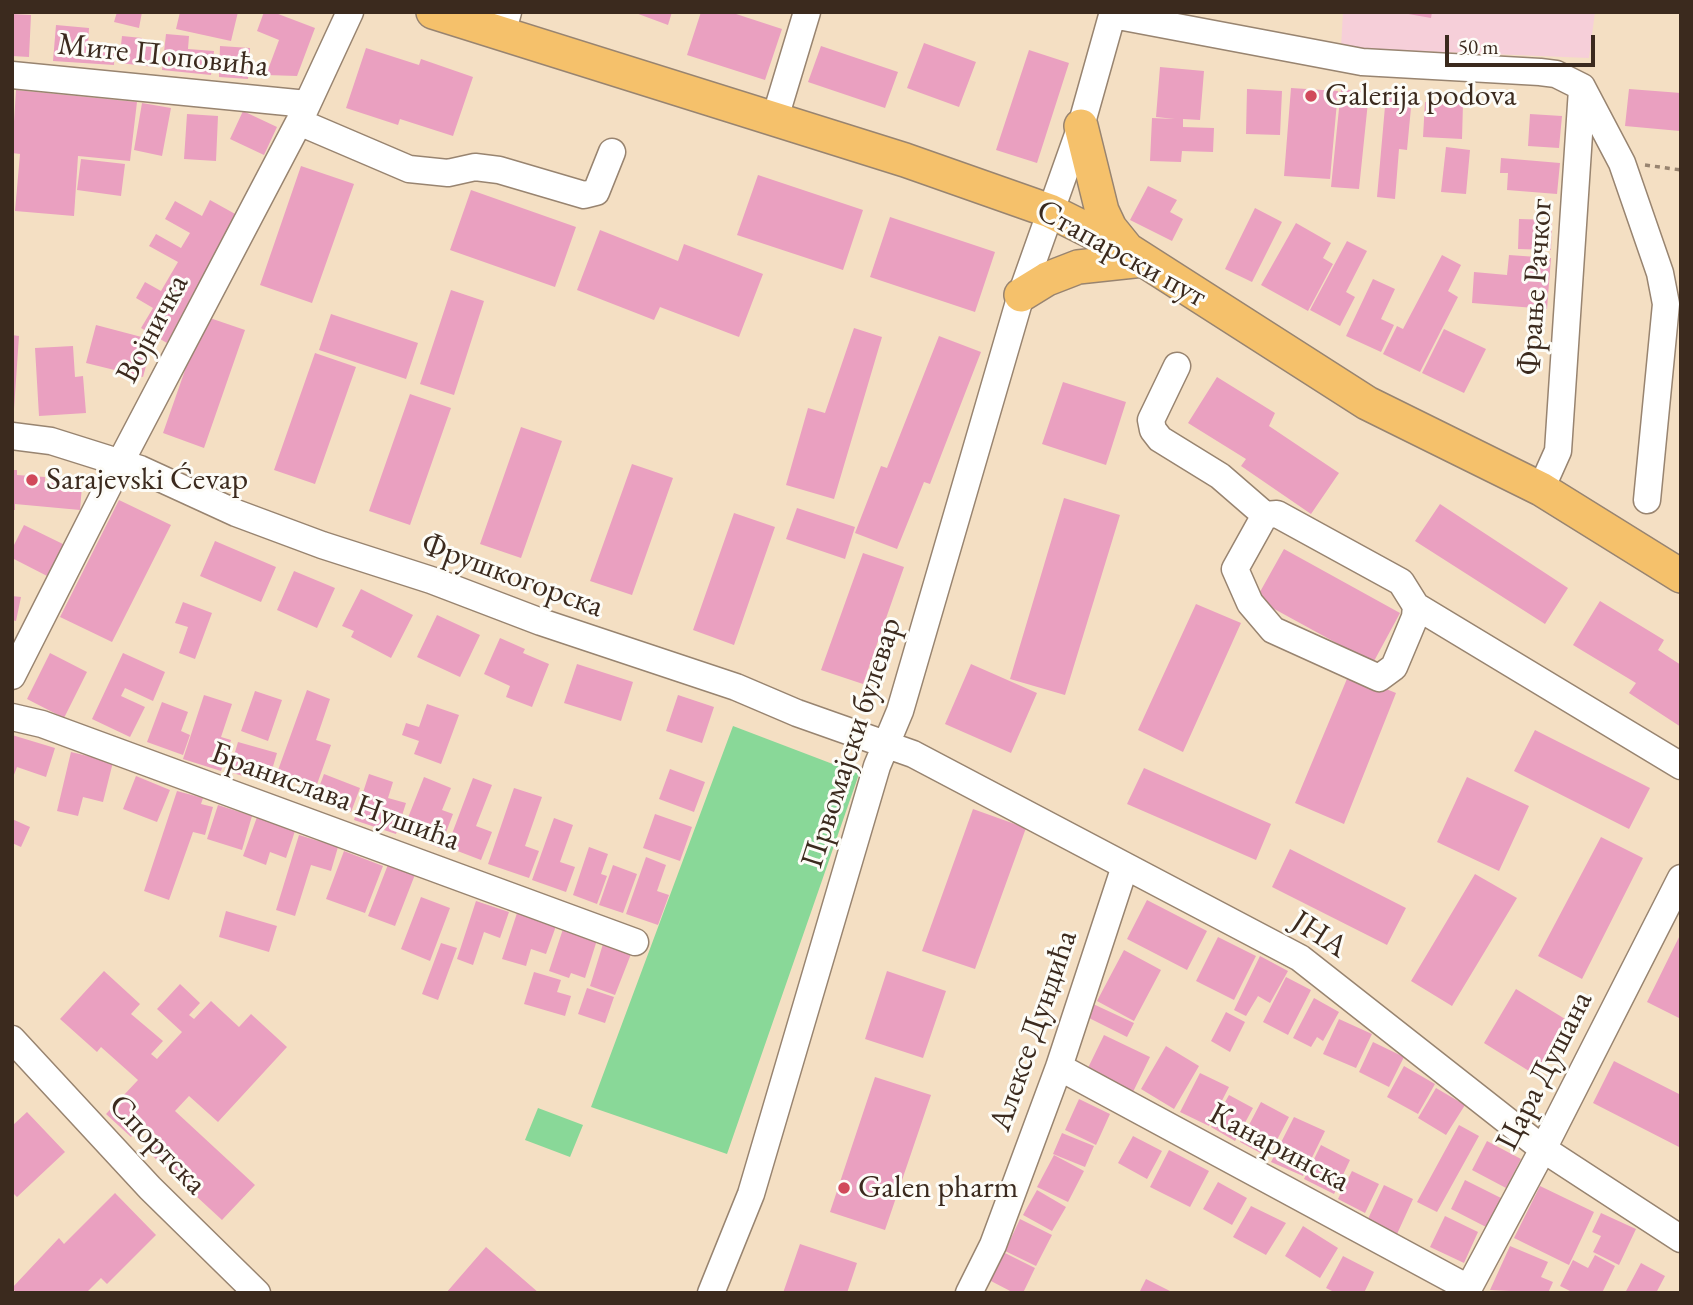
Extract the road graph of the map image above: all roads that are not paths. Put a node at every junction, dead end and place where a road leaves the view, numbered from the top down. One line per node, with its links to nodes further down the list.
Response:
1 (350, 12): 8 (street, Војничка)
2 (433, 12): 5 (main road, Стапарски пут)
3 (807, 12): 9 (street)
4 (1113, 14): 7 (street); 10 (street, Првомајски булевар)
5 (505, 23): 9 (main road, Стапарски пут)
6 (12, 75): 8 (street, Мите Поповића)
7 (1583, 87): 18 (street, Фрање Рачког); 19 (street)
8 (303, 113): 11 (street, Мите Поповића); 17 (street, Војничка)
9 (775, 118): 12 (main road, Стапарски пут)
10 (1081, 126): 12 (street, Првомајски булевар); 13 (main road)
11 (612, 152)
12 (1050, 211): 13 (main road, Стапарски пут); 14 (street, Првомајски булевар)
13 (1136, 255): 14 (main road); 18 (main road, Стапарски пут)
14 (1021, 295): 25 (street, Првомајски булевар)
15 (1177, 366): 20 (street)
16 (12, 436): 17 (street, Фрушкогорска)
17 (120, 463): 23 (street, Војничка); 25 (street, Фрушкогорска)
18 (1541, 489): 21 (main road, Стапарски пут)
19 (1647, 500)
20 (1265, 515): 22 (street); 22 (street)
21 (1681, 576)
22 (1416, 606): 26 (street)
23 (12, 676)
24 (12, 717): 29 (street, Бранислава Нушића)
25 (885, 744): 27 (street, ЈНА); 36 (street, Првомајски булевар)
26 (1681, 766)
27 (1125, 866): 31 (street, Алексе Дундића); 32 (street, ЈНА)
28 (1681, 878): 32 (street, Цара Душана)
29 (635, 942)
30 (12, 1039): 35 (street, Спортска)
31 (1059, 1067): 34 (street, Канаринска); 37 (street, Алексе Дундића)
32 (1543, 1149): 33 (street, ЈНА); 34 (street, Цара Душана)
33 (1681, 1239)
34 (1467, 1290)
35 (257, 1293)
36 (711, 1293)
37 (969, 1293)

